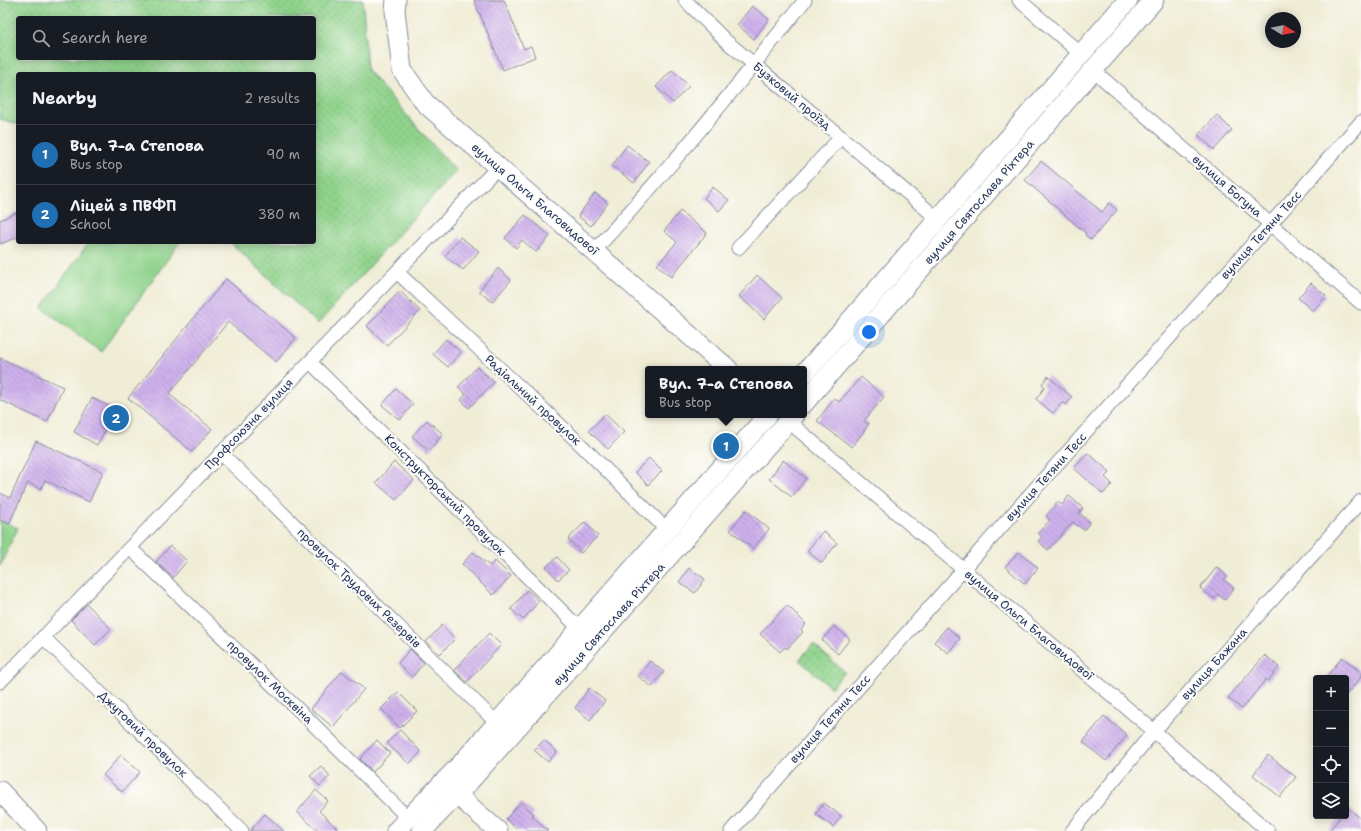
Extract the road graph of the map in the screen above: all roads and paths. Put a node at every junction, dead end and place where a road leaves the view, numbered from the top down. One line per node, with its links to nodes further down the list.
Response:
1 (396, 0): 12 (main road, вулиця Ольги Благовидової)
2 (685, 0): 8 (street, Бузковий проїзд)
3 (805, 0): 8 (street)
4 (1019, 0): 7 (street)
5 (1128, 0): 7 (main road, вулиця Святослава Ріхтера)
6 (1154, 0): 9 (main road, вулиця Святослава Ріхтера)
7 (1081, 54): 13 (main road, вулиця Святослава Ріхтера)
8 (755, 64): 11 (street, Бузковий проїзд); 16 (street)
9 (1093, 70): 14 (street, вулиця Богуна); 22 (main road, вулиця Святослава Ріхтера)
10 (1361, 122): 14 (street, вулиця Тетяни Тесс)
11 (841, 137): 13 (street); 15 (street, Бузковий проїзд)
12 (499, 166): 16 (main road, вулиця Ольги Благовидової); 17 (street, Профсоюзна вулиця)
13 (938, 219): 21 (main road, вулиця Святослава Ріхтера)
14 (1270, 224): 18 (street, вулиця Богуна); 29 (street, вулиця Тетяни Тесс)
15 (738, 248)
16 (594, 251): 20 (main road, вулиця Ольги Благовидової)
17 (396, 272): 19 (street, Профсоюзна вулиця); 27 (street, Радіальний провулок)
18 (1361, 303)
19 (310, 362): 25 (street, Профсоюзна вулиця); 30 (street, Конструкторський провулок)
20 (725, 366)
21 (807, 371)
22 (807, 400)
23 (765, 418): 27 (main road, вулиця Святослава Ріхтера)
24 (791, 418): 29 (street, вулиця Ольги Благовидової); 35 (main road, вулиця Святослава Ріхтера)
25 (221, 453): 28 (street, Профсоюзна вулиця); 33 (street, провулок Трудових Резервів)
26 (1361, 501): 34 (street, вулиця Бажана)
27 (666, 530): 30 (main road, вулиця Святослава Ріхтера)
28 (130, 548): 31 (street, Профсоюзна вулиця); 37 (street, провулок Москвіна)
29 (964, 569): 34 (street, вулиця Ольги Благовидової); 41 (street, вулиця Тетяни Тесс)
30 (580, 629): 33 (main road, вулиця Святослава Ріхтера)
31 (43, 637): 32 (street, Профсоюзна вулиця); 39 (street, Джутовий провулок)
32 (0, 682)
33 (497, 723): 35 (main road, вулиця Святослава Ріхтера)
34 (1154, 731): 42 (street, вулиця Бажана); 43 (street, вулиця Ольги Благовидової)
35 (450, 789): 37 (main road, вулиця Святослава Ріхтера); 40 (main road)
36 (3, 801): 38 (main road)
37 (409, 827)
38 (38, 831)
39 (242, 831)
40 (498, 831)
41 (731, 831)
42 (1072, 831)
43 (1268, 831)

